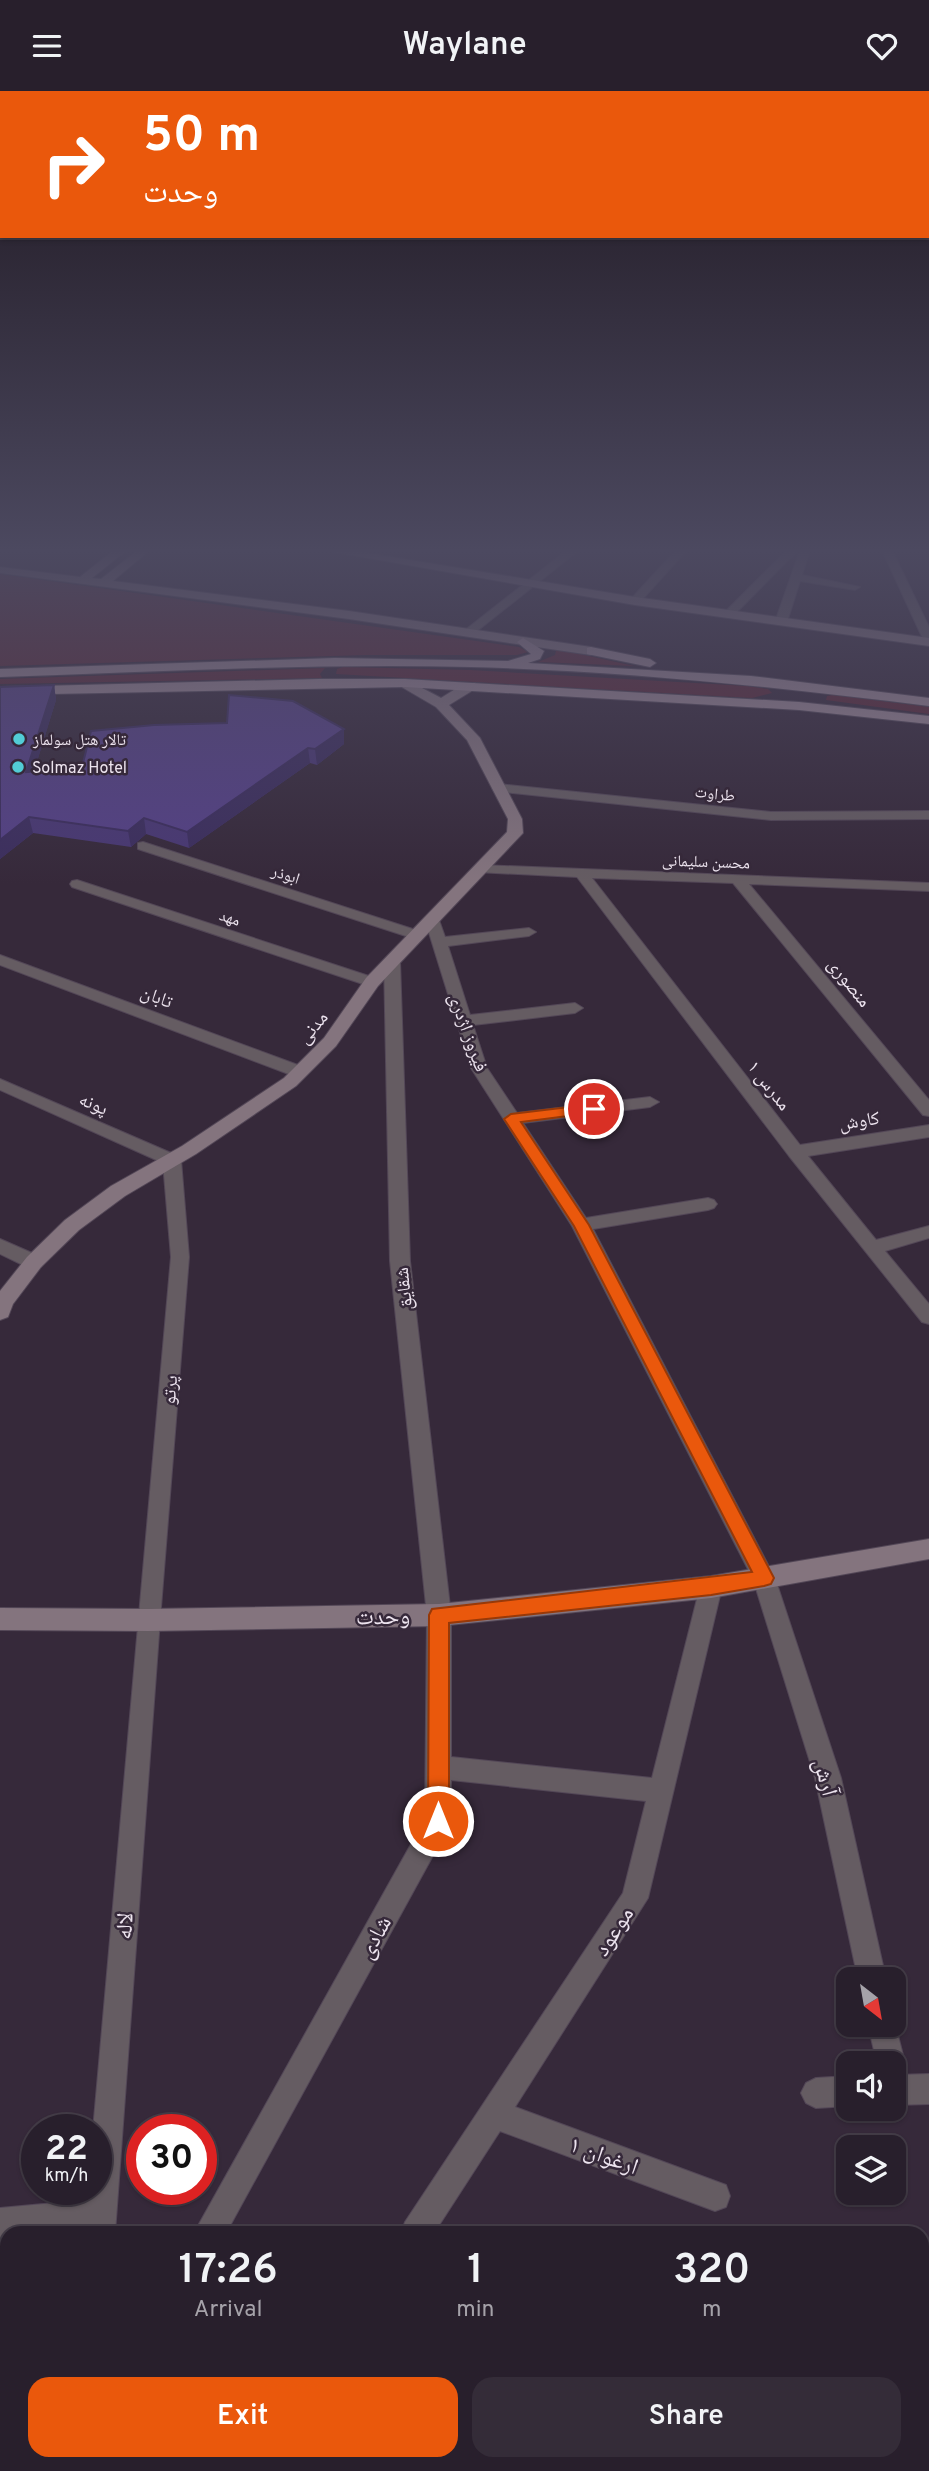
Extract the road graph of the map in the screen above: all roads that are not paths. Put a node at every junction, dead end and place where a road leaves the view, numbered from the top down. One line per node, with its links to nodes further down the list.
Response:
1 (519, 661): 4 (main road)
2 (645, 661): 6 (main road)
3 (335, 662): 4 (main road); 5 (main road); 8 (main road)
4 (506, 665): 6 (main road)
5 (0, 673)
6 (692, 675): 7 (main road)
7 (751, 680): 11 (main road); 14 (main road)
8 (333, 683): 9 (main road); 12 (main road)
9 (405, 683): 10 (main road); 15 (street, مدنی)
10 (470, 686): 14 (main road); 15 (street)
11 (823, 689): 13 (main road); 16 (main road)
12 (0, 691)
13 (929, 702)
14 (752, 703): 16 (main road)
15 (441, 704): 18 (street, مدنی)
16 (825, 708): 17 (main road)
17 (929, 720)
18 (499, 788): 19 (street, طراوت); 21 (street, مدنی)
19 (929, 815)
20 (143, 846): 28 (street, ابوذر)
21 (481, 869): 22 (street, محسن سلیمانی); 26 (street, مدنی)
22 (582, 874): 23 (street, محسن سلیمانی); 41 (street, مدرس ۱)
23 (738, 880): 25 (street, محسن سلیمانی); 38 (street, منصوری)
24 (77, 884): 32 (street, مهد)
25 (929, 887)
26 (432, 920): 28 (street, مدنی); 29 (street, فیروز اژدری)
27 (529, 932): 29 (street)
28 (417, 936): 31 (street, مدنی)
29 (439, 942): 34 (street, فیروز اژدری)
30 (0, 960): 35 (street, تابان)
31 (392, 961): 32 (street, مدنی); 54 (street, شقایق)
32 (372, 982): 35 (street, مدنی)
33 (575, 1008): 34 (street)
34 (464, 1021): 39 (street, فیروز اژدری)
35 (300, 1072): 42 (street, مدنی)
36 (0, 1084): 42 (street, پونه)
37 (650, 1102): 39 (street)
38 (929, 1111)
39 (511, 1119): 44 (street, فیروز اژدری)
40 (929, 1131): 41 (street, کاوش)
41 (795, 1151): 47 (street, مدرس ۱)
42 (172, 1160): 48 (street, مدنی); 56 (street, پرتو)
43 (708, 1204): 44 (street)
44 (581, 1225): 52 (street, فیروز اژدری)
45 (929, 1232): 47 (street)
46 (0, 1246): 48 (street)
47 (872, 1248): 50 (street, مدرس ۱)
48 (34, 1262): 49 (street, مدنی)
49 (0, 1312)
50 (929, 1317)
51 (929, 1549): 52 (street, وحدت)
52 (764, 1578): 53 (street, وحدت); 59 (street, آرش)
53 (711, 1587): 54 (street, وحدت); 58 (street, موعود)
54 (439, 1615): 56 (street, وحدت); 57 (street, شادی)
55 (0, 1619): 56 (street, وحدت)
56 (148, 1620): 67 (street, لاله)
57 (439, 1767): 58 (street); 68 (street, شادی)
58 (661, 1791): 64 (street, موعود)
59 (869, 1967)
60 (906, 2083): 61 (street)
61 (929, 2089)
62 (836, 2091): 63 (street)
63 (816, 2092)
64 (493, 2114): 65 (street, ارغوان ۱); 69 (street, موعود)
65 (715, 2196)
66 (0, 2223): 67 (street)
67 (101, 2224)
68 (213, 2226)
69 (421, 2226)

